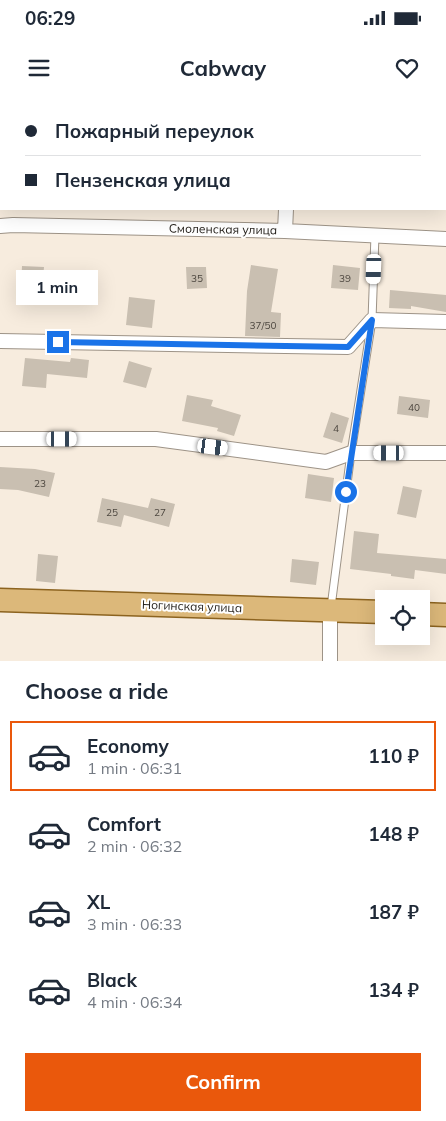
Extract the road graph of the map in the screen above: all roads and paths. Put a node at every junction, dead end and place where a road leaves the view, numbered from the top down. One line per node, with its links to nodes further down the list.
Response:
1 (286, 210): 3 (street)
2 (0, 226): 3 (street, Смоленская улица)
3 (285, 231): 4 (street, Смоленская улица)
4 (375, 235): 5 (street, Смоленская улица); 6 (lane)
5 (446, 239)
6 (372, 320): 7 (street); 8 (street); 10 (lane)
7 (446, 322)
8 (0, 341)
9 (0, 439): 10 (street)
10 (351, 453): 11 (street); 13 (lane)
11 (446, 454)
12 (0, 600): 13 (main road, Ногинская улица)
13 (330, 610): 14 (main road, Ногинская улица); 17 (street)
14 (375, 612)
15 (430, 614): 16 (main road)
16 (446, 615)
17 (330, 661)

